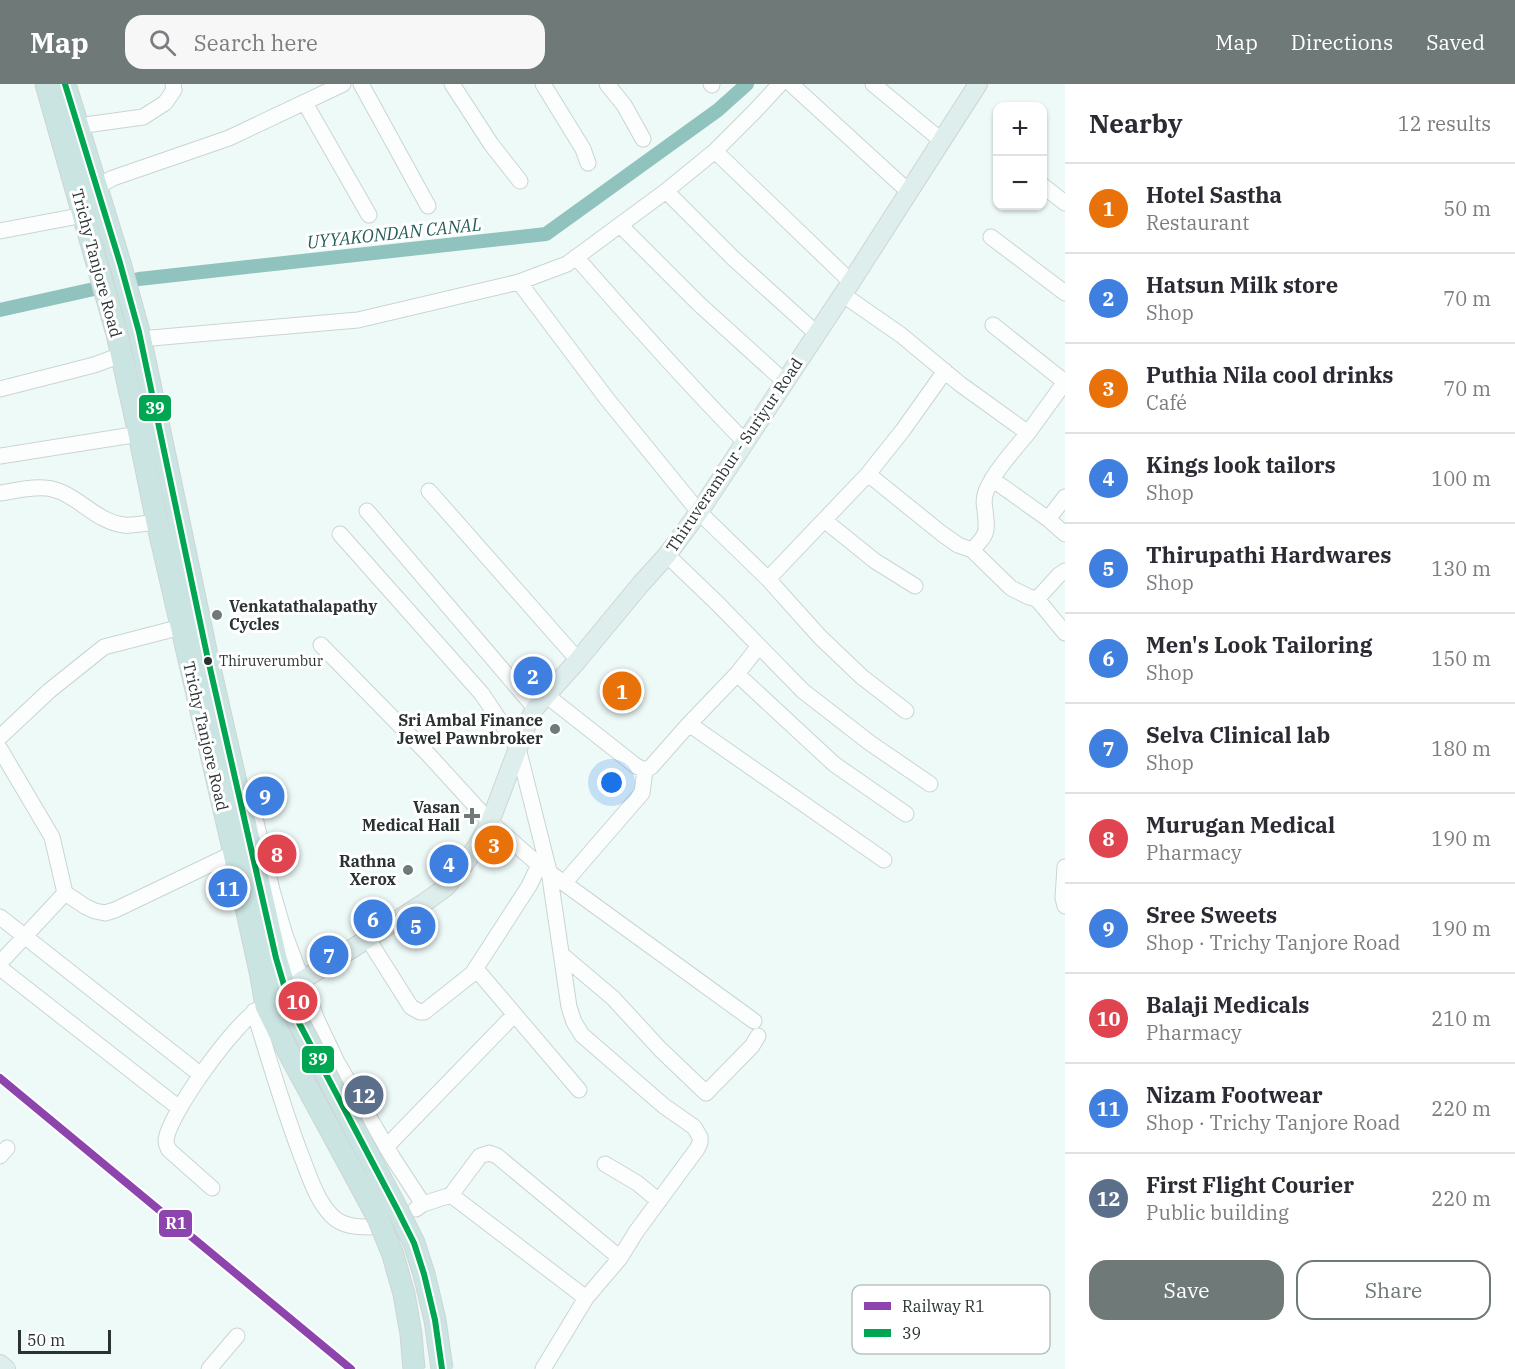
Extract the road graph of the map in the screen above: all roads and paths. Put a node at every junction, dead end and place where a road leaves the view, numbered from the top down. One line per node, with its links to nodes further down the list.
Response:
1 (46, 84): 26 (highway, Trichy Tanjore Road)
2 (65, 84): 14 (highway, Trichy Tanjore Road)
3 (173, 84): 14 (street)
4 (343, 84): 13 (street)
5 (361, 84): 25 (street)
6 (452, 84): 19 (street)
7 (543, 84): 18 (street)
8 (607, 84): 15 (street)
9 (780, 84): 17 (street)
10 (791, 84): 23 (street)
11 (873, 84): 16 (street)
12 (978, 84): 16 (main road, Thiruverambur - Suriyur Road)
13 (305, 103): 20 (street); 27 (street)
14 (78, 126): 20 (highway, Trichy Tanjore Road)
15 (643, 139)
16 (942, 141): 23 (main road, Thiruverambur - Suriyur Road)
17 (715, 151): 22 (street); 33 (street)
18 (588, 163)
19 (520, 181)
20 (96, 187): 37 (highway, Trichy Tanjore Road)
21 (1047, 189): 24 (street)
22 (666, 191): 28 (street); 36 (street)
23 (908, 191): 33 (main road, Thiruverambur - Suriyur Road)
24 (1065, 203)
25 (428, 206)
26 (84, 215): 29 (street); 38 (highway, Trichy Tanjore Road)
27 (369, 215)
28 (620, 225): 31 (street); 40 (street)
29 (0, 231)
30 (991, 237): 34 (street)
31 (576, 257): 32 (street); 45 (street)
32 (519, 282): 37 (street); 53 (street)
33 (846, 288): 36 (main road, Thiruverambur - Suriyur Road); 39 (street)
34 (1065, 293)
35 (993, 325): 41 (street)
36 (816, 333): 40 (main road, Thiruverambur - Suriyur Road)
37 (140, 335): 38 (main road); 79 (highway, Trichy Tanjore Road)
38 (119, 345): 42 (street); 44 (highway, Trichy Tanjore Road)
39 (952, 376): 43 (street); 47 (street)
40 (785, 382): 45 (main road, Thiruverambur - Suriyur Road)
41 (1065, 382): 43 (street)
42 (0, 389)
43 (1028, 433): 48 (street)
44 (139, 434): 46 (street); 56 (highway, Trichy Tanjore Road)
45 (745, 442): 53 (main road, Thiruverambur - Suriyur Road)
46 (0, 456)
47 (868, 474): 55 (street); 59 (street)
48 (992, 479): 54 (street); 59 (street)
49 (429, 491): 69 (street)
50 (0, 493): 56 (street)
51 (1065, 497): 54 (street)
52 (367, 511): 71 (street)
53 (699, 512): 60 (main road, Thiruverambur - Suriyur Road); 62 (street)
54 (1048, 519): 58 (street)
55 (824, 520): 62 (street); 63 (street)
56 (157, 522): 65 (highway, Trichy Tanjore Road)
57 (340, 534): 75 (street)
58 (1065, 534)
59 (972, 550): 64 (street)
60 (667, 555): 68 (street); 69 (main road, Thiruverambur - Suriyur Road)
61 (1065, 571): 64 (street)
62 (773, 574): 72 (street)
63 (915, 586)
64 (1037, 599): 66 (street)
65 (181, 627): 74 (street); 82 (highway, Trichy Tanjore Road)
66 (1065, 633)
67 (321, 645): 81 (street)
68 (759, 646): 70 (street); 78 (street)
69 (578, 660): 71 (main road, Thiruverambur - Suriyur Road)
70 (737, 674): 73 (street); 80 (street)
71 (540, 702): 75 (main road, Thiruverambur - Suriyur Road); 77 (street)
72 (906, 711)
73 (689, 724): 77 (street); 83 (street)
74 (0, 736)
75 (518, 748): 81 (main road, Thiruverambur - Suriyur Road); 85 (street)
76 (0, 749): 87 (street)
77 (645, 770): 86 (street)
78 (930, 784)
79 (240, 802): 95 (street); 114 (highway, Trichy Tanjore Road, bridge)
80 (906, 814)
81 (490, 822): 85 (street); 91 (main road, Thiruverambur - Suriyur Road)
82 (234, 853): 87 (street); 96 (highway, Trichy Tanjore Road)
83 (884, 860)
84 (1065, 867): 88 (street)
85 (544, 868): 86 (street); 92 (street); 94 (street)
86 (565, 882): 92 (street)
87 (65, 893): 90 (street)
88 (1065, 906)
89 (0, 917): 90 (street)
90 (24, 937): 93 (street); 98 (street)
91 (368, 939): 94 (street); 95 (main road, Thiruverambur - Suriyur Road)
92 (561, 954): 105 (street)
93 (0, 966): 100 (street)
94 (476, 969): 97 (street)
95 (301, 981): 101 (street)
96 (260, 1008): 98 (street); 106 (street); 113 (highway, Trichy Tanjore Road, bridge)
97 (514, 1015): 99 (street); 101 (street)
98 (201, 1075): 100 (street)
99 (579, 1090)
100 (179, 1108): 103 (street)
101 (386, 1147): 104 (street)
102 (605, 1164): 105 (street)
103 (212, 1188)
104 (451, 1195): 107 (street); 108 (street)
105 (659, 1200): 107 (street)
106 (370, 1227)
107 (620, 1258): 108 (street)
108 (586, 1298): 115 (street)
109 (237, 1336): 112 (street)
110 (0, 1364): 111 (main road)
111 (6, 1369)
112 (209, 1369)
113 (414, 1369)
114 (442, 1369)
115 (543, 1369)

